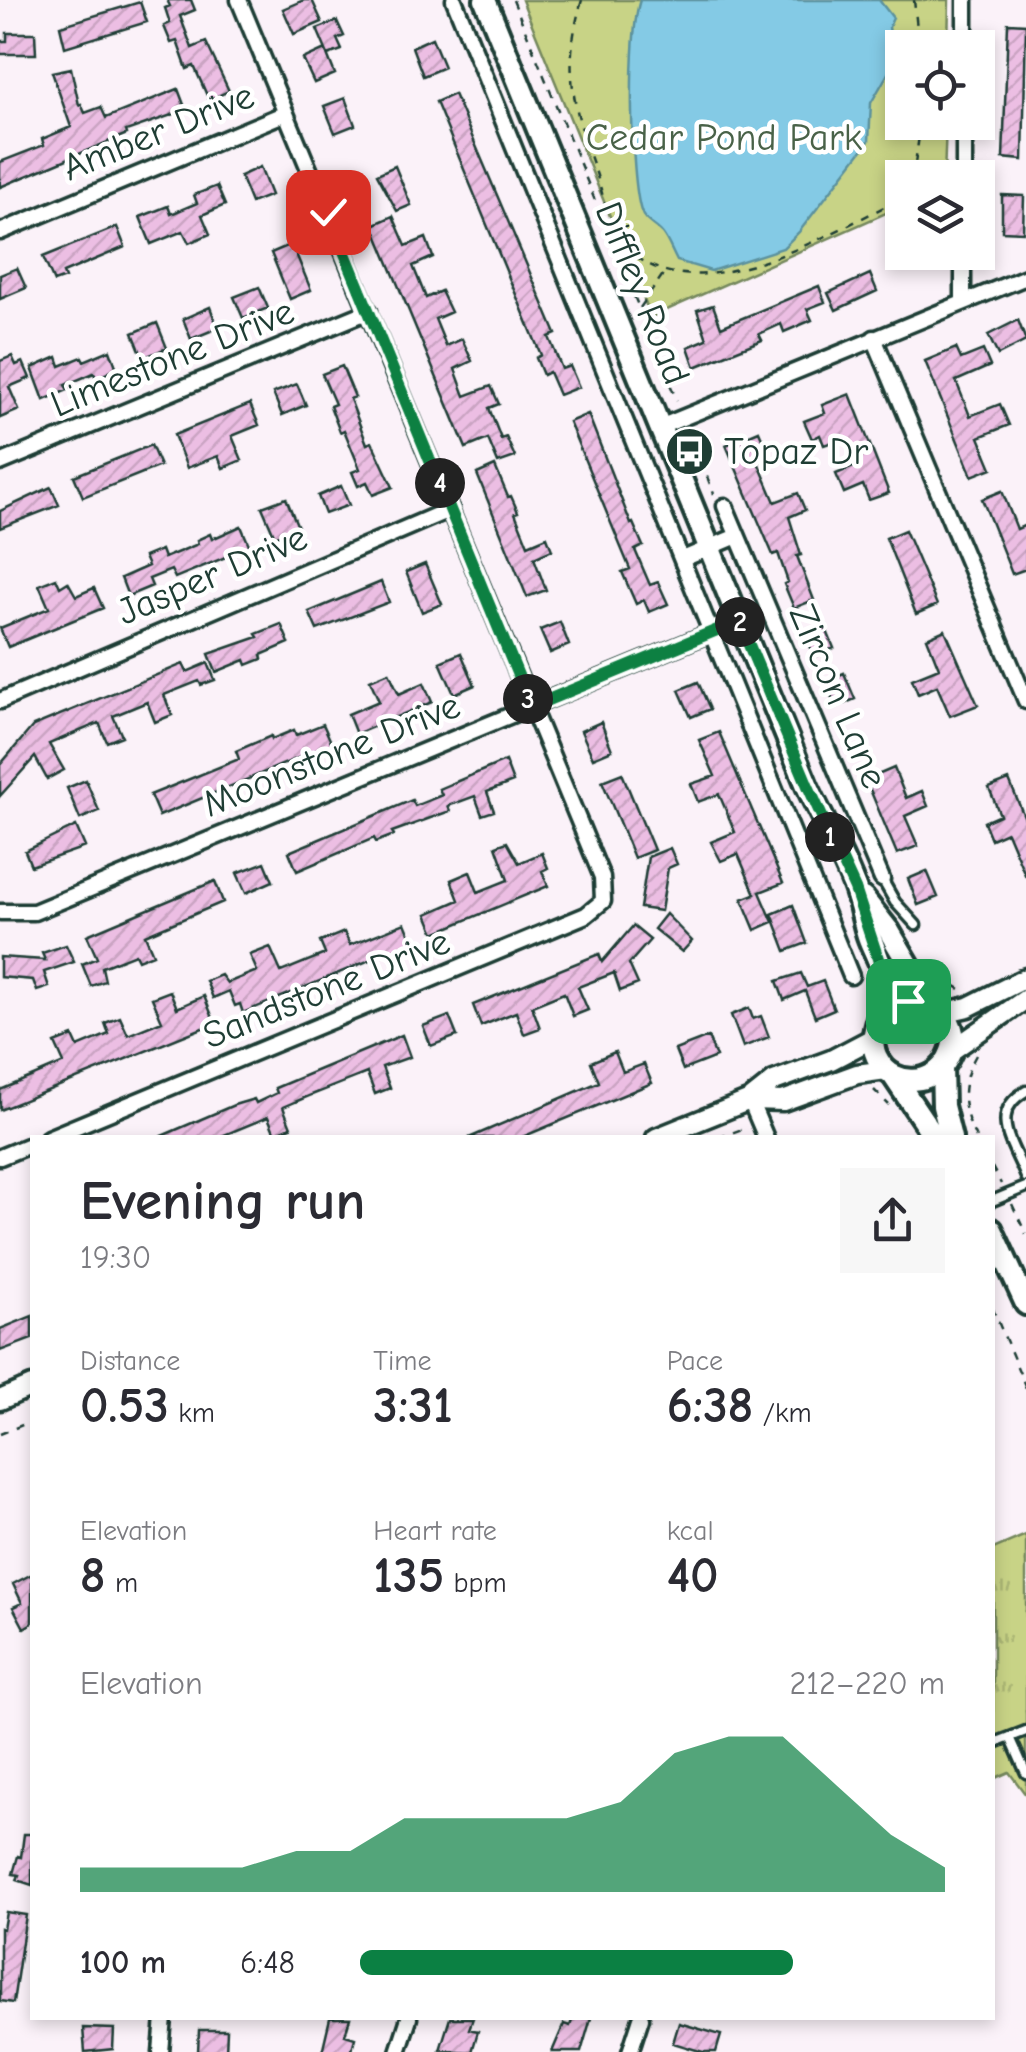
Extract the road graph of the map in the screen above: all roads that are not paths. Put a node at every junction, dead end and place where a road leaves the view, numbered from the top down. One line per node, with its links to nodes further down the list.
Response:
1 (239, 0): 6 (street)
2 (454, 0): 19 (street)
3 (485, 0): 13 (main road, Diffley Road)
4 (965, 0): 5 (street)
5 (965, 30)
6 (286, 113): 7 (street, Amber Drive); 11 (street)
7 (0, 232)
8 (963, 270): 10 (street)
9 (1026, 277): 10 (street)
10 (963, 302): 12 (street)
11 (368, 311): 14 (street, Limestone Drive); 16 (street)
12 (874, 338): 13 (street); 23 (street)
13 (660, 427): 18 (main road, Diffley Road)
14 (0, 463)
15 (724, 506): 17 (street, Zircon Lane)
16 (450, 508): 22 (street, Jasper Drive); 24 (street)
17 (737, 536): 18 (street); 25 (street, Zircon Lane)
18 (709, 548): 19 (street); 20 (main road, Diffley Road)
19 (683, 559): 21 (street)
20 (739, 621): 21 (street, Moonstone Drive); 26 (main road, Diffley Road)
21 (711, 633): 24 (street, Moonstone Drive); 29 (street)
22 (0, 701)
23 (1026, 701)
24 (531, 707): 27 (street, Moonstone Drive); 38 (street, Sandstone Drive)
25 (882, 880): 28 (lane)
26 (855, 889): 32 (main road, Diffley Road); 33 (main road, Diffley Road)
27 (0, 912)
28 (916, 925)
29 (851, 976)
30 (1026, 978): 32 (street)
31 (1026, 999): 34 (street)
32 (937, 1009): 33 (main road); 34 (main road)
33 (875, 1030): 35 (main road); 37 (street)
34 (947, 1059): 35 (main road); 42 (main road)
35 (889, 1072): 37 (street); 41 (main road)
36 (1026, 1091): 45 (lane)
37 (750, 1100): 39 (street); 40 (street)
38 (55, 1135)
39 (663, 1135)
40 (765, 1135)
41 (933, 1135)
42 (951, 1135)
43 (30, 1145): 44 (street)
44 (0, 1157)
45 (1026, 1177)
46 (1026, 1187): 47 (lane)
47 (995, 1200)
48 (995, 1237): 49 (main road)
49 (1026, 1304)
50 (30, 1387): 51 (street)
51 (0, 1400)
52 (1026, 1730): 53 (lane)
53 (1010, 1737): 54 (lane); 55 (lane)
54 (995, 1743)
55 (1026, 1774)
56 (164, 2020): 59 (street)
57 (408, 2020): 60 (street)
58 (640, 2020): 61 (street)
59 (162, 2052)
60 (398, 2052)
61 (630, 2052)

